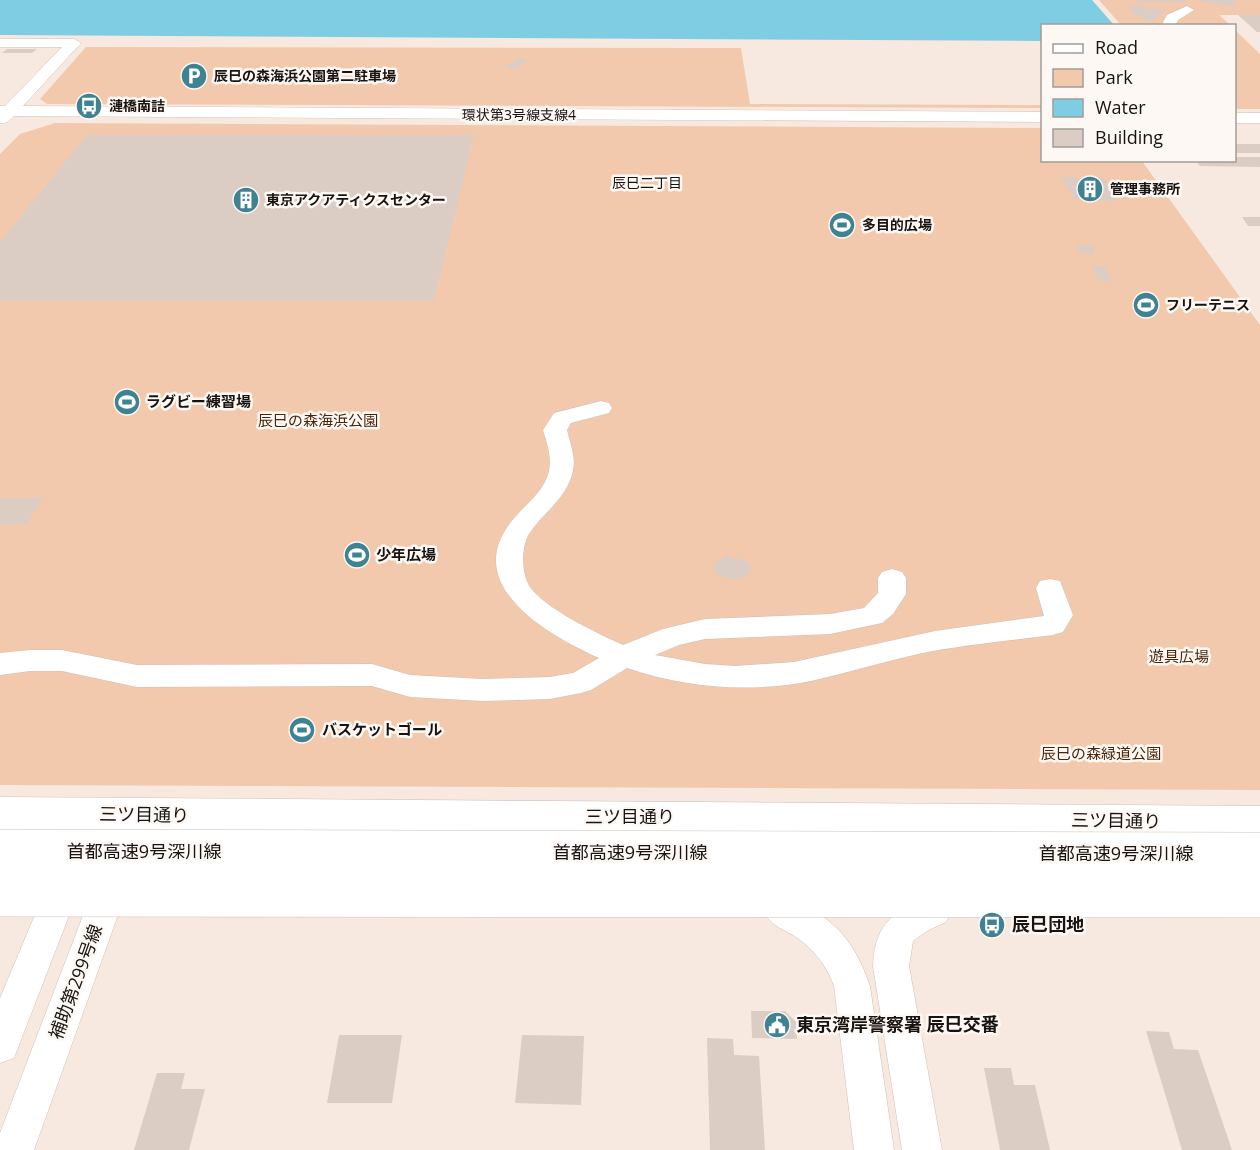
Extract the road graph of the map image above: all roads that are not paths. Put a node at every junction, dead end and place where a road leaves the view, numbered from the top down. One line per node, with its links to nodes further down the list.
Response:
1 (1187, 10): 2 (street)
2 (1169, 24)
3 (0, 43): 4 (street)
4 (3, 115): 5 (street, 環状第3号線支線4)
5 (1041, 117)
6 (1236, 118): 7 (street)
7 (1260, 118)
8 (601, 408): 11 (street)
9 (892, 578): 11 (street)
10 (1050, 588): 11 (street)
11 (624, 656): 12 (street)
12 (0, 664)
13 (0, 813): 14 (main road, 三ツ目通り)
14 (95, 814): 15 (main road, 三ツ目通り); 20 (street)
15 (138, 815): 16 (main road, 三ツ目通り); 21 (street, 補助第299号線)
16 (1260, 823)
17 (0, 852): 18 (main road, 首都高速9号深川線, bridge)
18 (1260, 855)
19 (0, 862): 20 (main road)
20 (74, 862): 21 (main road); 26 (street)
21 (120, 863): 22 (main road); 27 (street, 補助第299号線)
22 (1260, 863)
23 (0, 894): 24 (main road, bridge)
24 (1260, 895)
25 (0, 909): 26 (main road)
26 (54, 909): 27 (main road); 31 (street)
27 (102, 909): 29 (main road); 32 (street, 補助第299号線)
28 (934, 911): 29 (main road); 30 (main road); 34 (street)
29 (782, 912): 33 (street)
30 (1260, 912)
31 (0, 1045)
32 (14, 1150)
33 (874, 1150)
34 (922, 1150)

